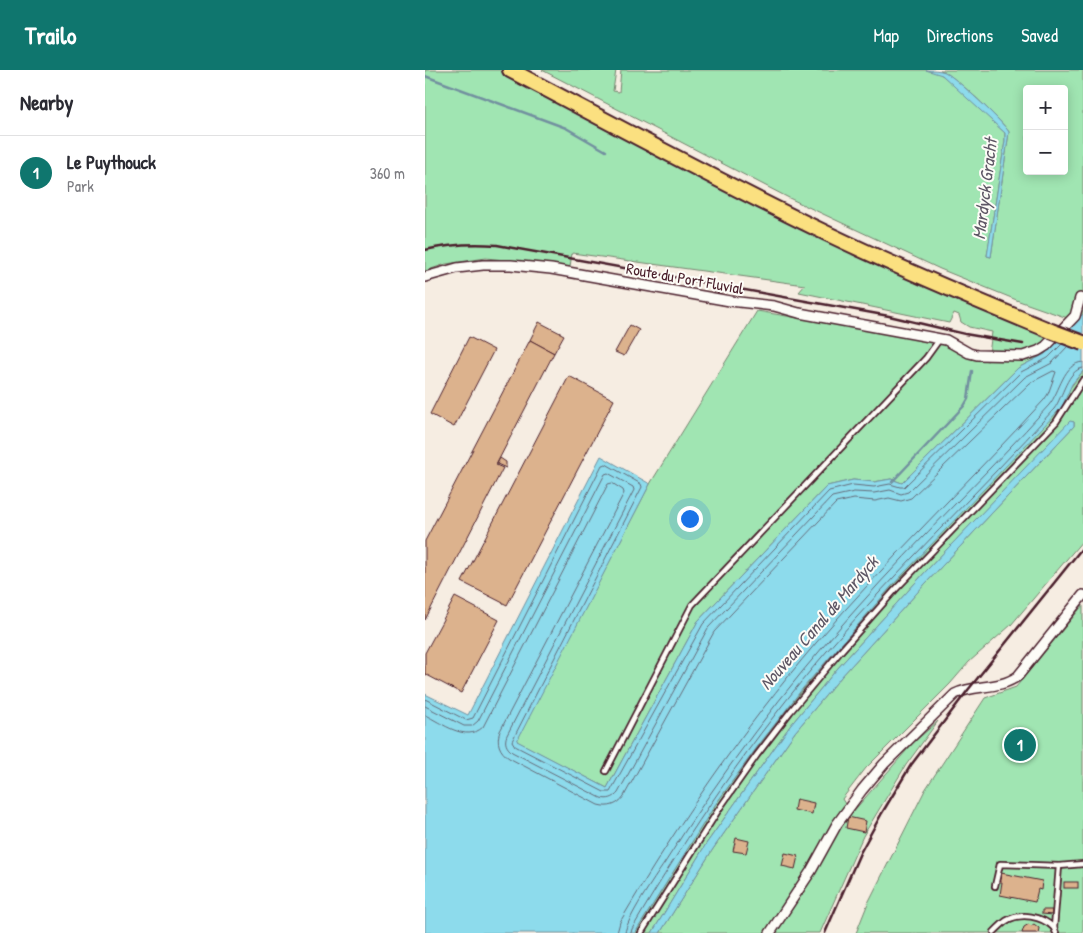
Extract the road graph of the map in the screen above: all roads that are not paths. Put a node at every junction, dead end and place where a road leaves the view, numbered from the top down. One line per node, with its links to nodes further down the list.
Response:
1 (510, 70): 5 (main road)
2 (523, 70): 5 (main road)
3 (425, 277): 7 (street, Route du Port Fluvial)
4 (1080, 298): 7 (street, Route du Port Fluvial)
5 (1052, 328): 6 (main road); 8 (main road, bridge)
6 (1083, 337)
7 (939, 338): 11 (lane)
8 (1083, 343)
9 (1083, 380): 17 (lane)
10 (1083, 595): 18 (street)
11 (606, 771)
12 (1083, 864): 13 (lane)
13 (1059, 866): 14 (lane); 15 (lane)
14 (995, 886)
15 (1054, 928): 16 (lane); 19 (lane)
16 (994, 932)
17 (641, 933)
18 (770, 933)
19 (1056, 933)

